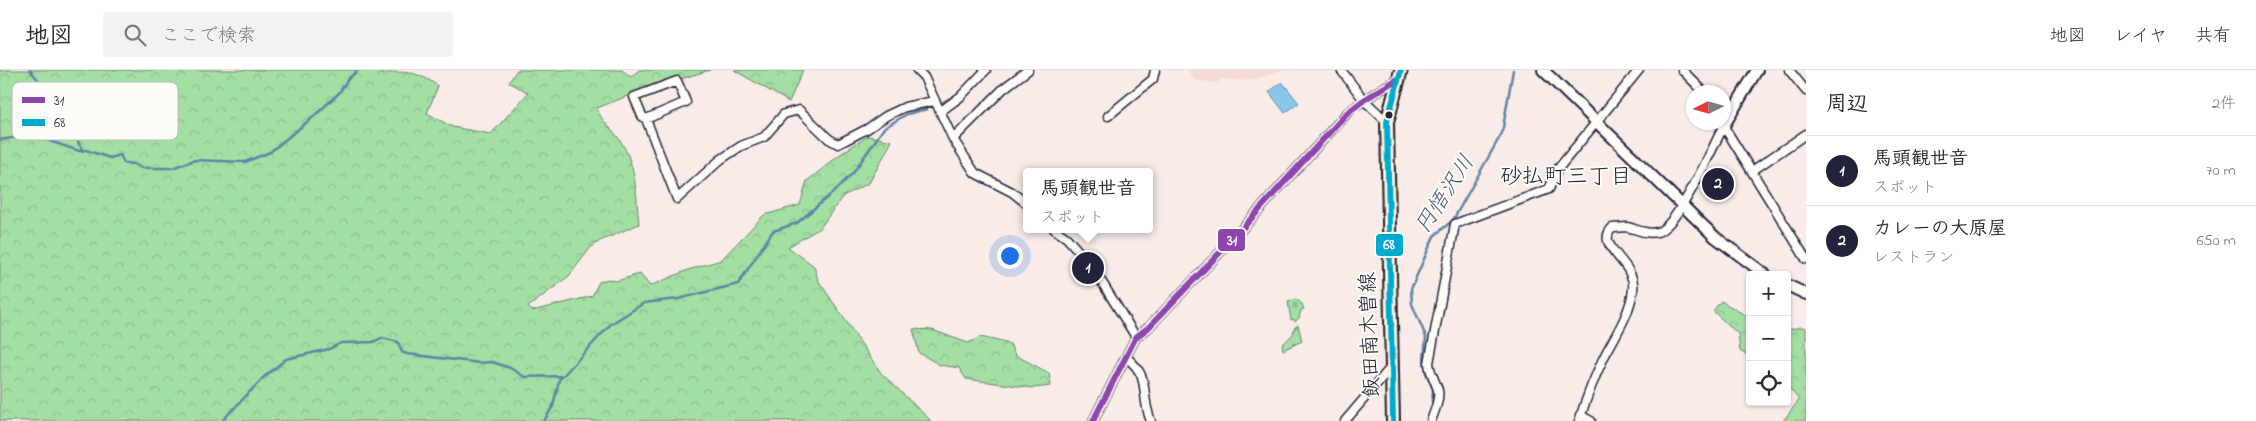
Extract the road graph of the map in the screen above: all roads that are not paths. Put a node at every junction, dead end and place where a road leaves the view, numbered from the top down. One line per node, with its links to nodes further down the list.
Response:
1 (917, 70): 15 (street)
2 (986, 70): 17 (street)
3 (1028, 70): 26 (street)
4 (1155, 70): 19 (street)
5 (1341, 70): 16 (street)
6 (1543, 70): 11 (street)
7 (1639, 70): 22 (street)
8 (1682, 70): 13 (street)
9 (1757, 70): 18 (street)
10 (1789, 70): 14 (street)
11 (1553, 74): 22 (street)
12 (1399, 75): 16 (street); 21 (main road, 飯田南木曽線)
13 (1697, 85)
14 (1806, 91)
15 (934, 100): 17 (street); 20 (street)
16 (1364, 100): 21 (street); 35 (street)
17 (941, 111): 26 (street)
18 (1731, 112)
19 (1108, 116)
20 (646, 119): 20 (street)
21 (1387, 122): 37 (main road, 飯田南木曽線)
22 (1596, 123): 29 (street); 43 (street)
23 (1721, 130): 29 (street)
24 (1726, 130): 27 (street)
25 (1806, 134): 27 (street)
26 (953, 139): 28 (street)
27 (1752, 171): 31 (street)
28 (1023, 201)
29 (1683, 206): 32 (street); 38 (street)
30 (1060, 233): 35 (street)
31 (1805, 254)
32 (1761, 271)
33 (1791, 287): 34 (street)
34 (1806, 294)
35 (1136, 337): 36 (street)
36 (1126, 357): 39 (street); 40 (street)
37 (1392, 366): 41 (street); 42 (main road, 飯田南木曽線)
38 (1580, 418): 44 (street)
39 (1094, 421)
40 (1151, 421)
41 (1345, 421)
42 (1393, 421)
43 (1431, 421)
44 (1590, 421)

